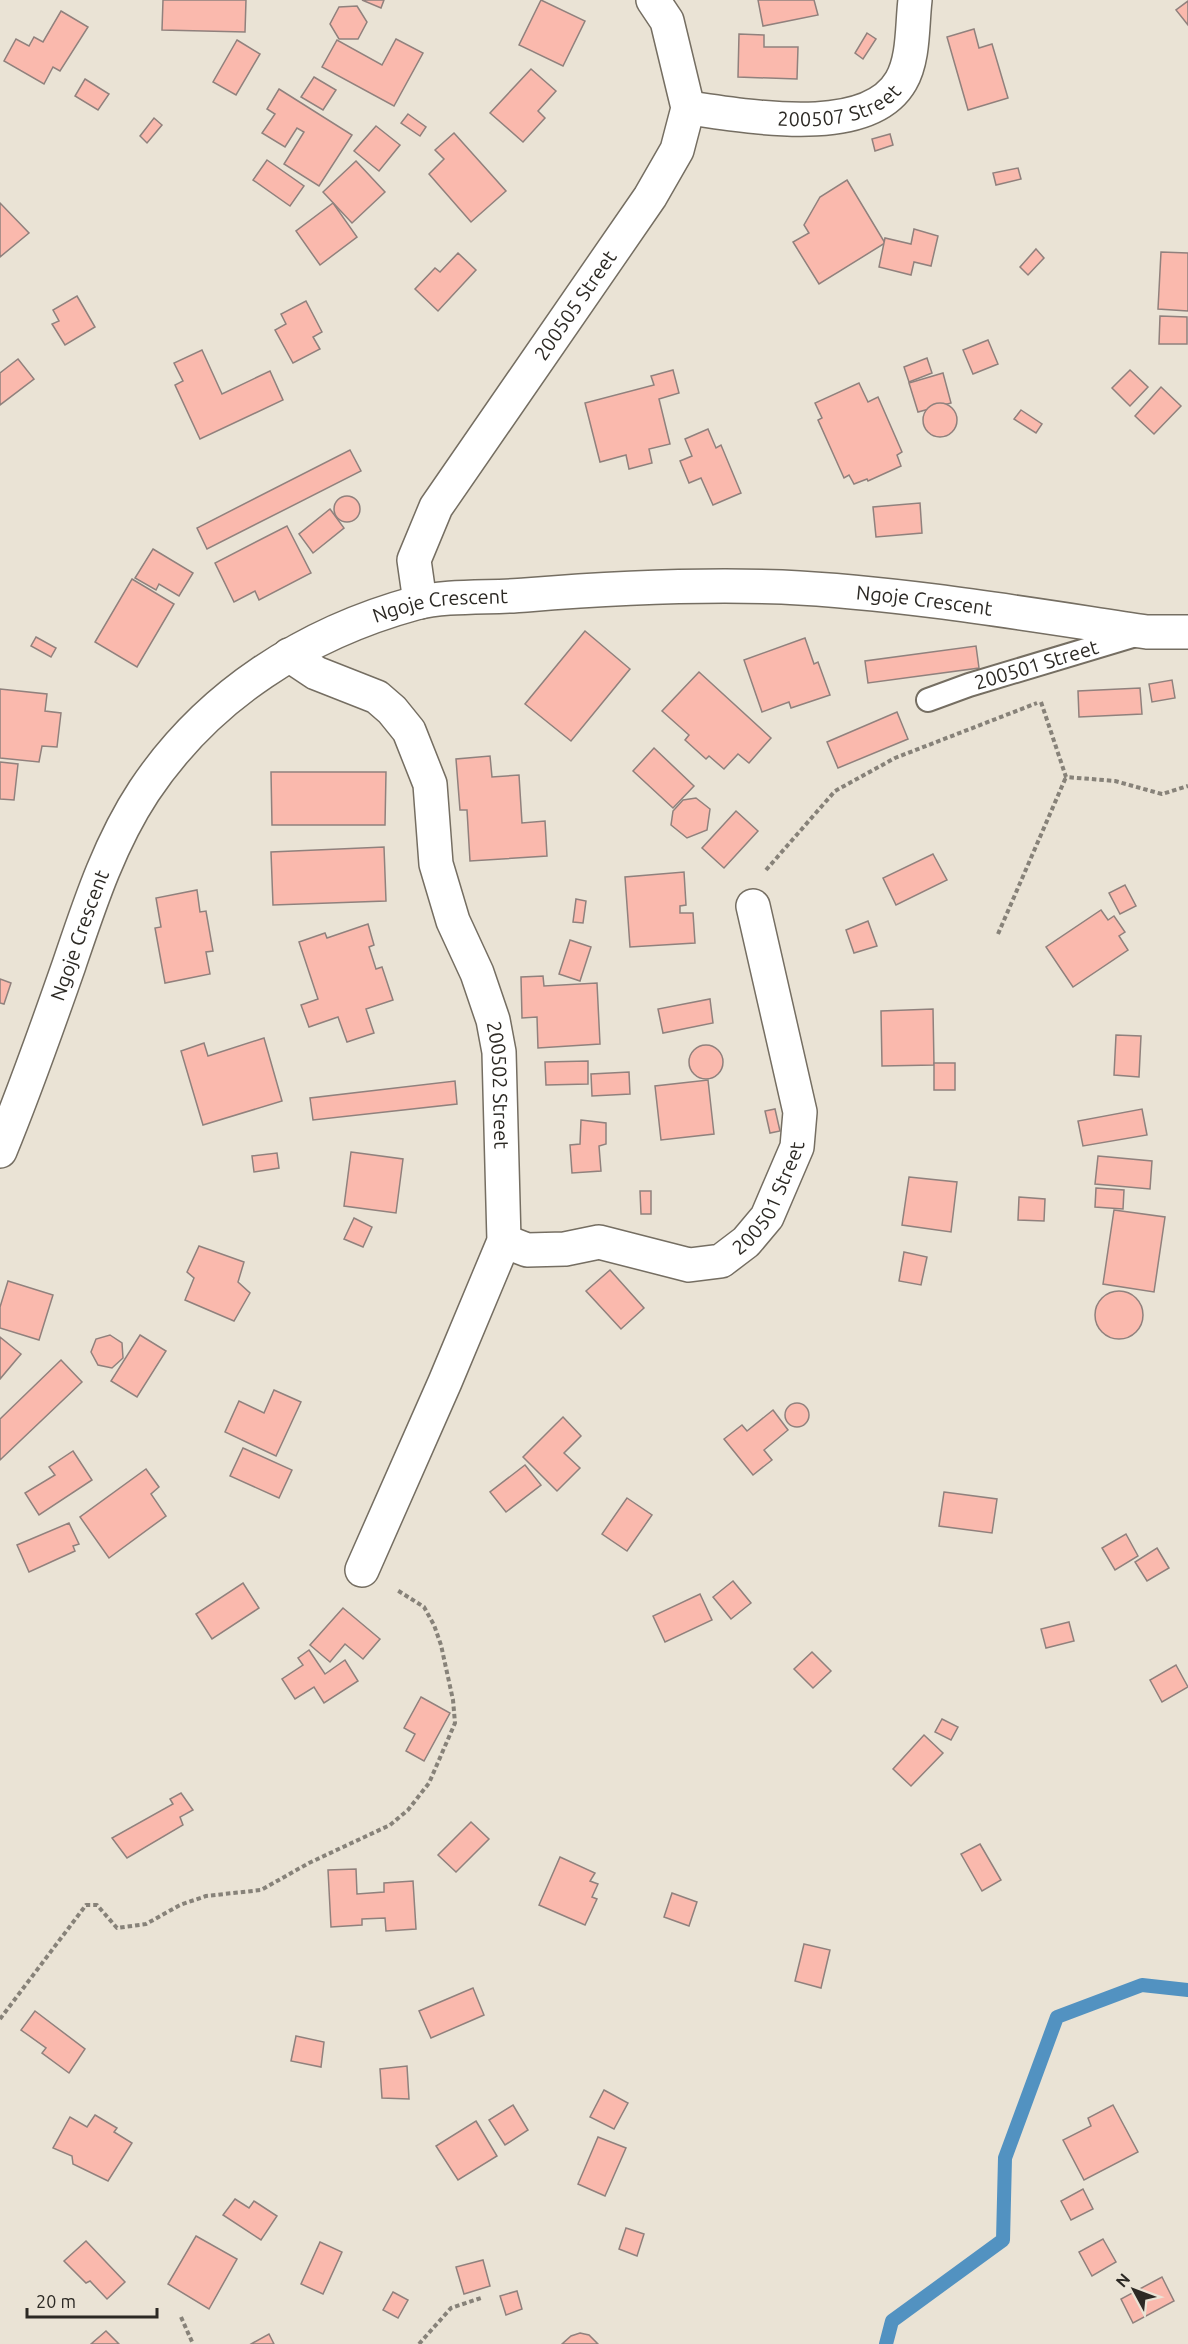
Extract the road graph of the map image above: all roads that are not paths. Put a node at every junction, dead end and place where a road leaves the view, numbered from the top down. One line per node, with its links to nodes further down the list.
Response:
1 (653, 0): 3 (street, 200505 Street)
2 (915, 0): 3 (street, 200507 Street)
3 (688, 108): 4 (street, 200505 Street)
4 (420, 602): 5 (street, Ngoje Crescent); 7 (street, Ngoje Crescent)
5 (1147, 632): 6 (street, Ngoje Crescent); 8 (lane, 200501 Street)
6 (1188, 632)
7 (289, 655): 10 (street, Ngoje Crescent); 11 (street, 200502 Street)
8 (928, 700)
9 (753, 906): 11 (street, 200501 Street)
10 (0, 1151)
11 (504, 1241): 12 (street, 200502 Street)
12 (362, 1570)

